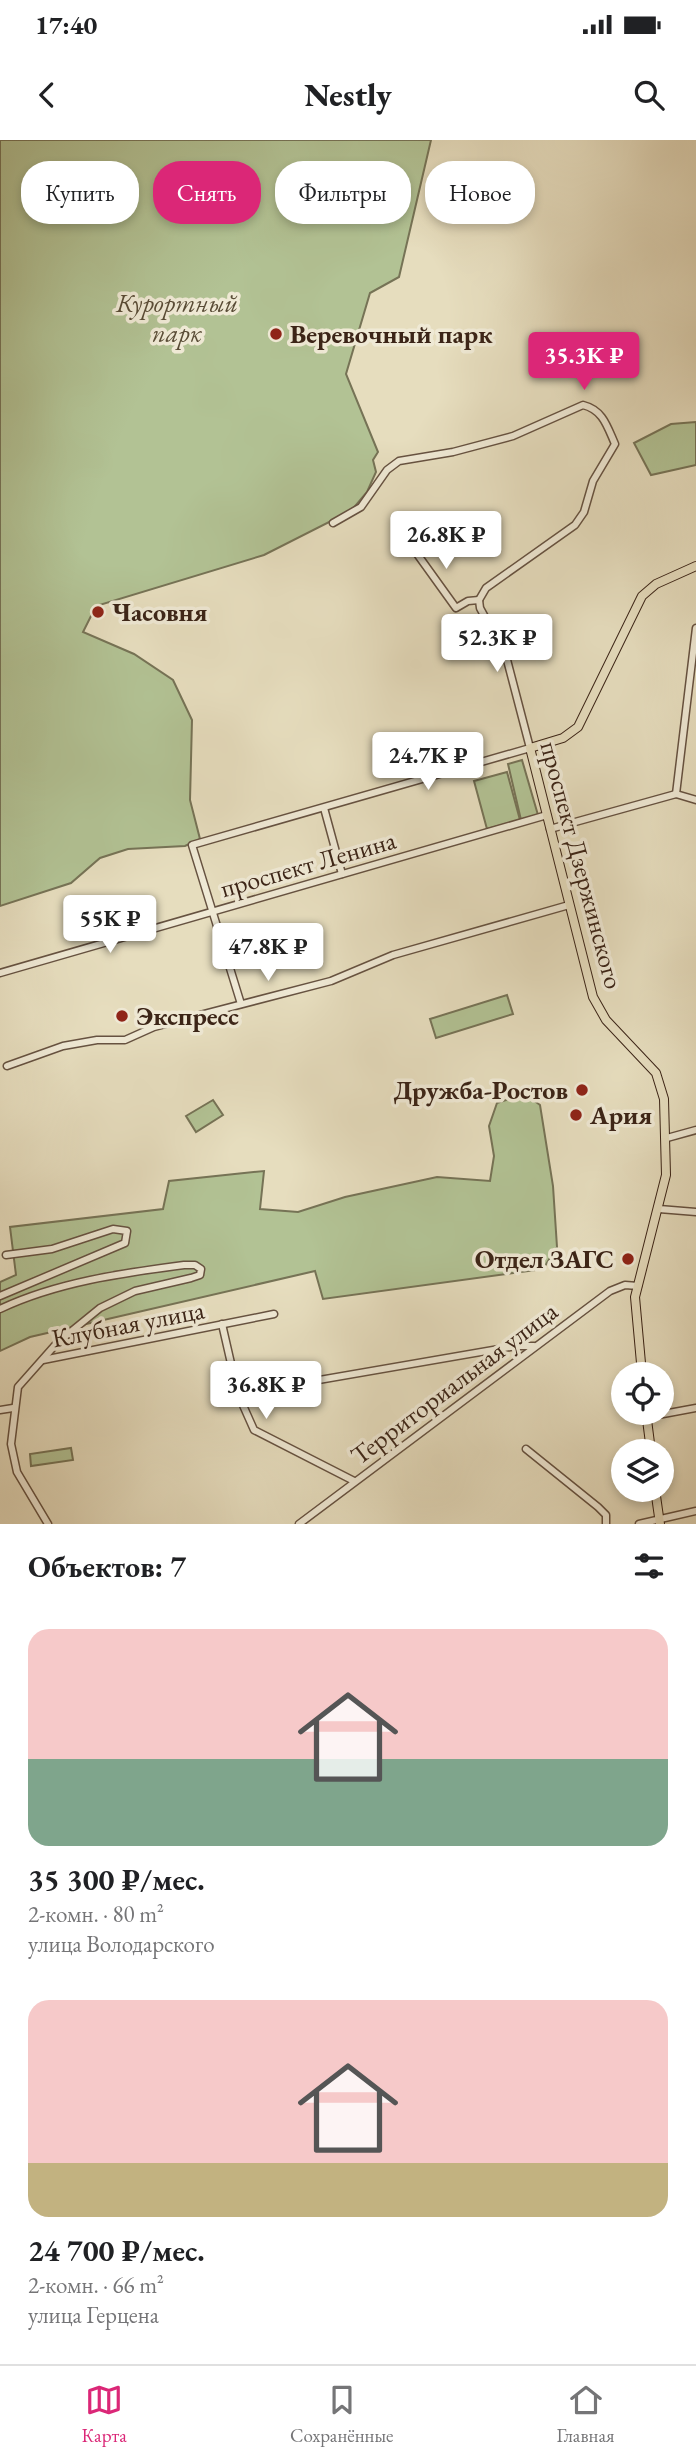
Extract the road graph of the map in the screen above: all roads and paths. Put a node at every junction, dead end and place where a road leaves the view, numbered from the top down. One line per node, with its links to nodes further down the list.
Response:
1 (333, 523): 4 (street)
2 (415, 551): 4 (street)
3 (696, 566): 6 (main road)
4 (479, 600): 6 (street, проспект Дзержинского)
5 (696, 628): 7 (street)
6 (530, 748): 9 (street); 10 (main road, проспект Дзержинского)
7 (676, 794): 8 (street); 11 (street)
8 (696, 800)
9 (324, 808): 12 (street); 14 (street)
10 (547, 815): 11 (main road, проспект Дзержинского); 12 (street, проспект Ленина)
11 (550, 830): 13 (main road, проспект Дзержинского)
12 (342, 874): 14 (street, проспект Ленина)
13 (569, 905): 16 (street); 19 (main road, проспект Дзержинского)
14 (212, 911): 15 (street, проспект Ленина); 16 (street)
15 (0, 973)
16 (241, 1004): 17 (street)
17 (7, 1066)
18 (696, 1130): 19 (street)
19 (667, 1138): 20 (main road, проспект Дзержинского)
20 (659, 1209): 21 (street); 23 (main road, проспект Дзержинского)
21 (696, 1212)
22 (6, 1255): 24 (street)
23 (638, 1286): 28 (street, Территориальная улица); 30 (main road, проспект Дзержинского)
24 (0, 1296)
25 (0, 1309): 29 (street)
26 (274, 1314): 27 (street, Клубная улица)
27 (222, 1324): 29 (street, Клубная улица); 31 (street)
28 (534, 1346): 31 (street); 37 (street, Территориальная улица)
29 (42, 1361): 32 (street)
30 (641, 1362)
31 (238, 1394): 37 (street)
32 (13, 1408): 34 (street); 41 (street)
33 (696, 1408): 35 (street)
34 (0, 1410)
35 (674, 1411)
36 (526, 1448): 43 (street)
37 (354, 1481): 42 (street, Территориальная улица)
38 (658, 1502): 40 (main road)
39 (696, 1511): 40 (street)
40 (660, 1522): 44 (street)
41 (48, 1524)
42 (299, 1524)
43 (606, 1524)
44 (639, 1524)

